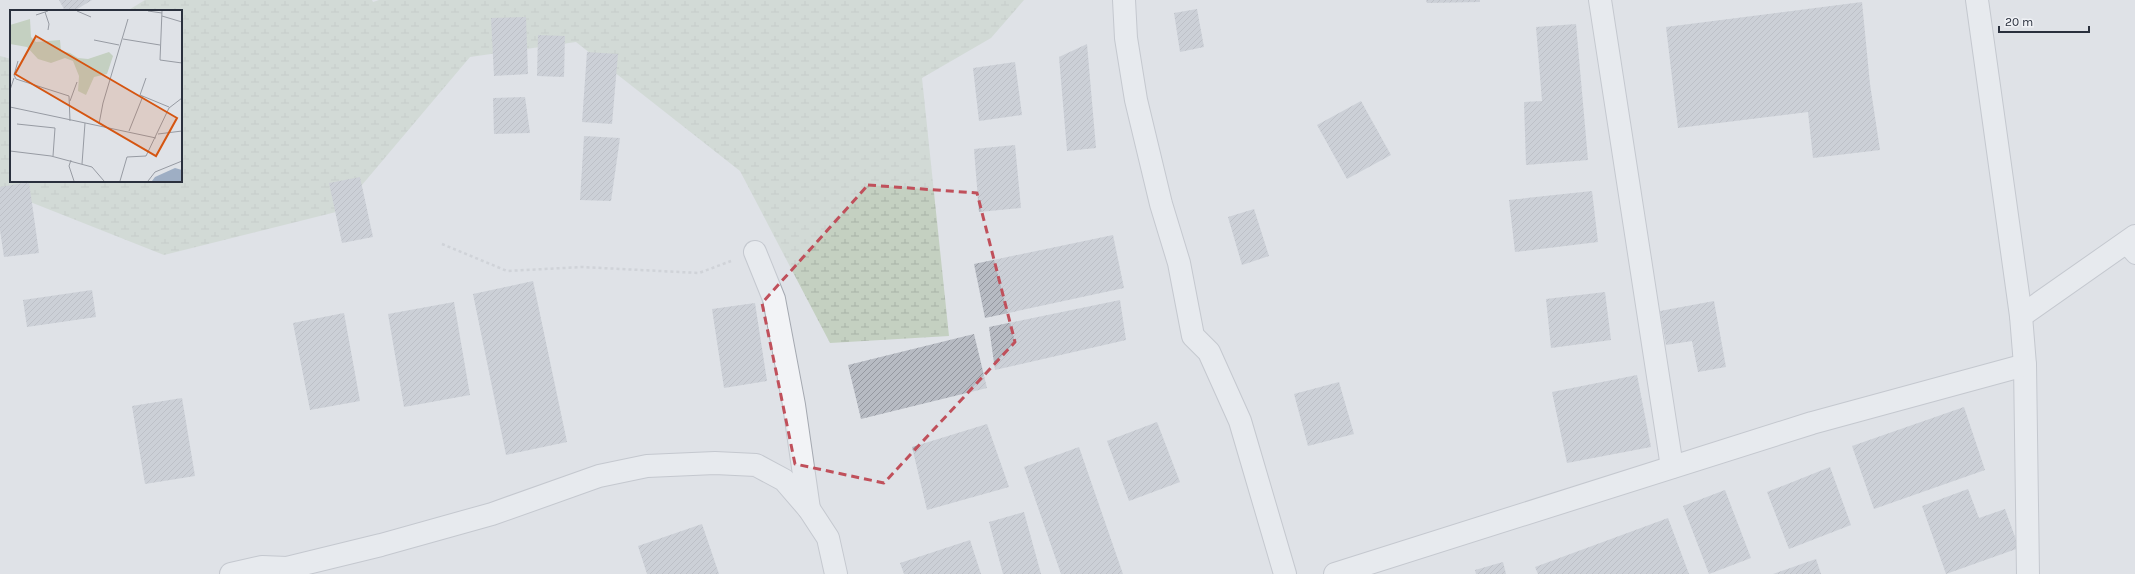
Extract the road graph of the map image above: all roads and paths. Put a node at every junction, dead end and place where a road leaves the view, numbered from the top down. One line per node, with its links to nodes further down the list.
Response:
1 (1124, 0): 13 (street)
2 (1600, 0): 9 (street)
3 (1977, 0): 7 (street)
4 (442, 244): 6 (path)
5 (2131, 245): 7 (street)
6 (755, 252): 10 (street)
7 (2021, 316): 8 (street)
8 (2025, 365): 9 (street); 15 (street)
9 (1672, 467): 14 (street)
10 (809, 509): 11 (street); 12 (street)
11 (231, 574)
12 (836, 574)
13 (1285, 574)
14 (1335, 574)
15 (2028, 574)

